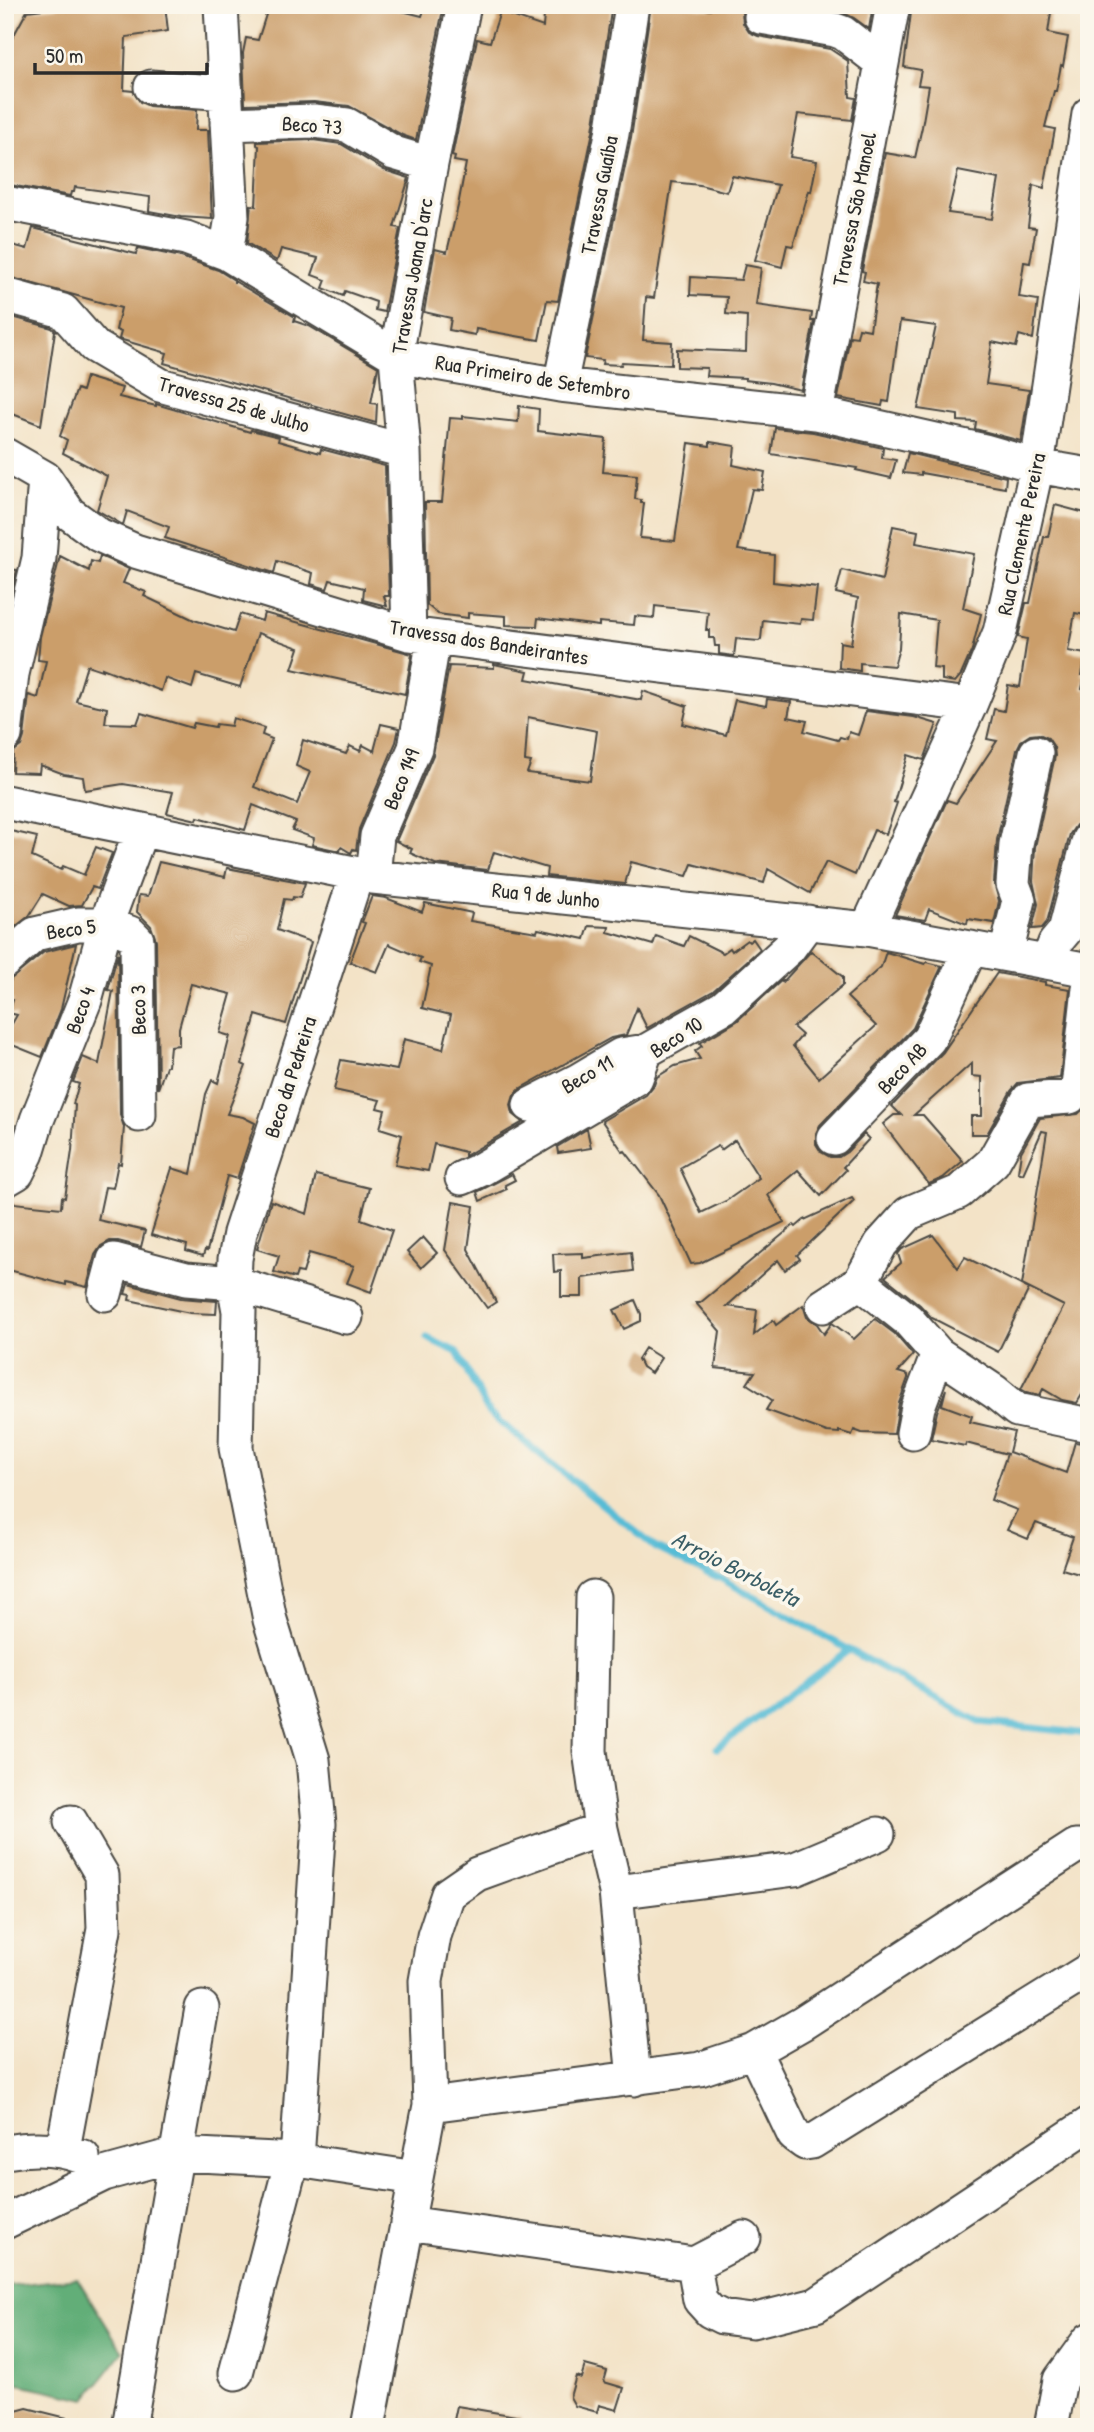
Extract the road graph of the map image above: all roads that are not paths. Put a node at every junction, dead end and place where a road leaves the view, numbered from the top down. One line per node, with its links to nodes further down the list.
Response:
1 (221, 5): 8 (street)
2 (464, 5): 10 (street, Travessa Joana D'arc)
3 (632, 5): 15 (street, Travessa Guaíba)
4 (893, 5): 6 (street, Travessa São Manoel)
5 (761, 17): 6 (street)
6 (882, 63): 16 (street, Travessa São Manoel)
7 (151, 87): 8 (street, Beco 73)
8 (226, 108): 10 (street, Beco 73); 12 (street)
9 (1089, 114): 19 (street, Rua Clemente Pereira)
10 (431, 164): 14 (street, Travessa Joana D'arc)
11 (5, 203): 12 (street, Rua Primeiro de Setembro)
12 (226, 253): 14 (street, Rua Primeiro de Setembro)
13 (5, 295): 17 (street, Travessa 25 de Julho)
14 (396, 356): 15 (street, Rua Primeiro de Setembro); 17 (street, Travessa Joana D'arc)
15 (560, 384): 16 (street, Rua Primeiro de Setembro)
16 (816, 413): 19 (street, Rua Primeiro de Setembro)
17 (404, 451): 22 (street, Travessa Joana D'arc)
18 (5, 455): 21 (street)
19 (1037, 466): 20 (street, Rua Primeiro de Setembro); 23 (street, Rua Clemente Pereira)
20 (1089, 475)
21 (45, 478): 22 (street, Travessa dos Bandeirantes); 24 (street)
22 (421, 636): 23 (street, Travessa dos Bandeirantes); 29 (street, Beco 149)
23 (970, 705): 32 (street, Rua Clemente Pereira)
24 (5, 735)
25 (1036, 753): 34 (street)
26 (5, 802): 27 (street, Rua 9 de Junho)
27 (141, 830): 29 (street, Rua 9 de Junho); 31 (street, Beco 4)
28 (1089, 839): 36 (street)
29 (365, 875): 30 (street, Rua 9 de Junho); 46 (street, Beco da Pedreira)
30 (808, 922): 32 (street, Rua 9 de Junho); 39 (street, Beco 10)
31 (106, 924): 35 (street, Beco 5); 41 (street, Beco 3); 44 (street, Beco 4)
32 (867, 929): 33 (street, Rua 9 de Junho)
33 (971, 948): 34 (street, Rua 9 de Junho); 42 (street, Beco AB)
34 (1006, 954): 36 (street, Rua 9 de Junho)
35 (5, 961)
36 (1048, 962): 37 (street, Rua 9 de Junho)
37 (1089, 970)
38 (1089, 988): 45 (street)
39 (646, 1051): 40 (street, Beco 11); 43 (street, Beco 10)
40 (530, 1105)
41 (139, 1115)
42 (834, 1138)
43 (462, 1178)
44 (5, 1180)
45 (860, 1282): 48 (street); 50 (street)
46 (234, 1283): 47 (street); 49 (street); 68 (street, Beco da Pedreira)
47 (105, 1294)
48 (823, 1306)
49 (346, 1317)
50 (938, 1354): 51 (street); 52 (street)
51 (1089, 1425)
52 (913, 1433)
53 (593, 1597): 55 (street)
54 (71, 1822): 65 (street)
55 (601, 1829): 58 (street); 63 (street)
56 (878, 1834): 58 (street)
57 (1089, 1846): 61 (street)
58 (616, 1892): 62 (street)
59 (1089, 1970): 61 (street)
60 (202, 2008): 67 (street)
61 (754, 2051): 62 (street)
62 (634, 2079): 63 (street)
63 (430, 2105): 70 (street)
64 (1089, 2124): 74 (street)
65 (63, 2149): 66 (street); 69 (street)
66 (5, 2152)
67 (177, 2154): 68 (street); 69 (street); 77 (street)
68 (297, 2160): 70 (street); 76 (street, Beco da Pedreira)
69 (104, 2174): 71 (street)
70 (415, 2178): 72 (street)
71 (5, 2222)
72 (407, 2223): 74 (street); 78 (street)
73 (744, 2238): 74 (street)
74 (694, 2264)
75 (1089, 2340): 79 (street)
76 (236, 2373)
77 (130, 2427)
78 (368, 2427)
79 (1051, 2427)

